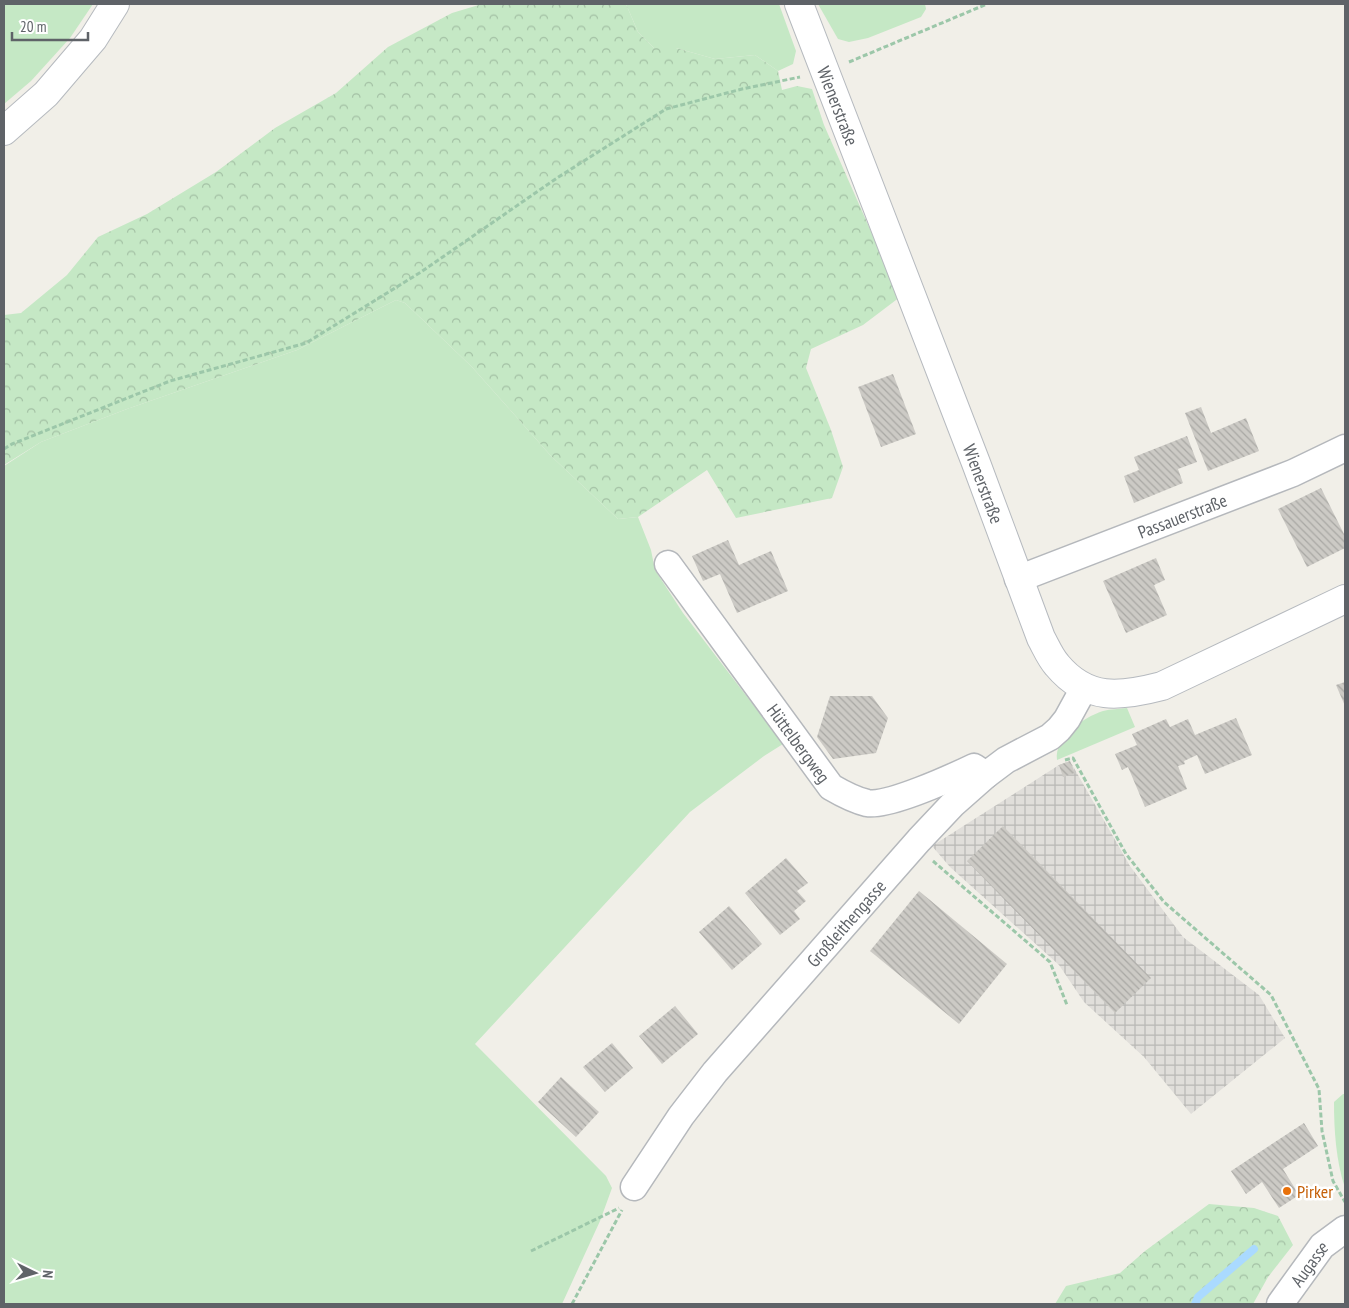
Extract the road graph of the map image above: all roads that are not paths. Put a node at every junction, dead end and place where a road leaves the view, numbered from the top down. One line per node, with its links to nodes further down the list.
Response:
1 (115, 4): 3 (street)
2 (799, 4): 6 (street, Wienerstraße)
3 (4, 131)
4 (1345, 448): 6 (street, Passauerstraße)
5 (668, 564): 9 (street, Hüttelbergweg)
6 (1018, 579): 8 (street, Wienerstraße)
7 (1345, 599): 8 (street, Wienerstraße)
8 (1084, 688): 9 (street, Großleithengasse)
9 (986, 775): 10 (street, Großleithengasse)
10 (634, 1188)
11 (1345, 1229): 12 (street, Augasse)
12 (1280, 1304)

